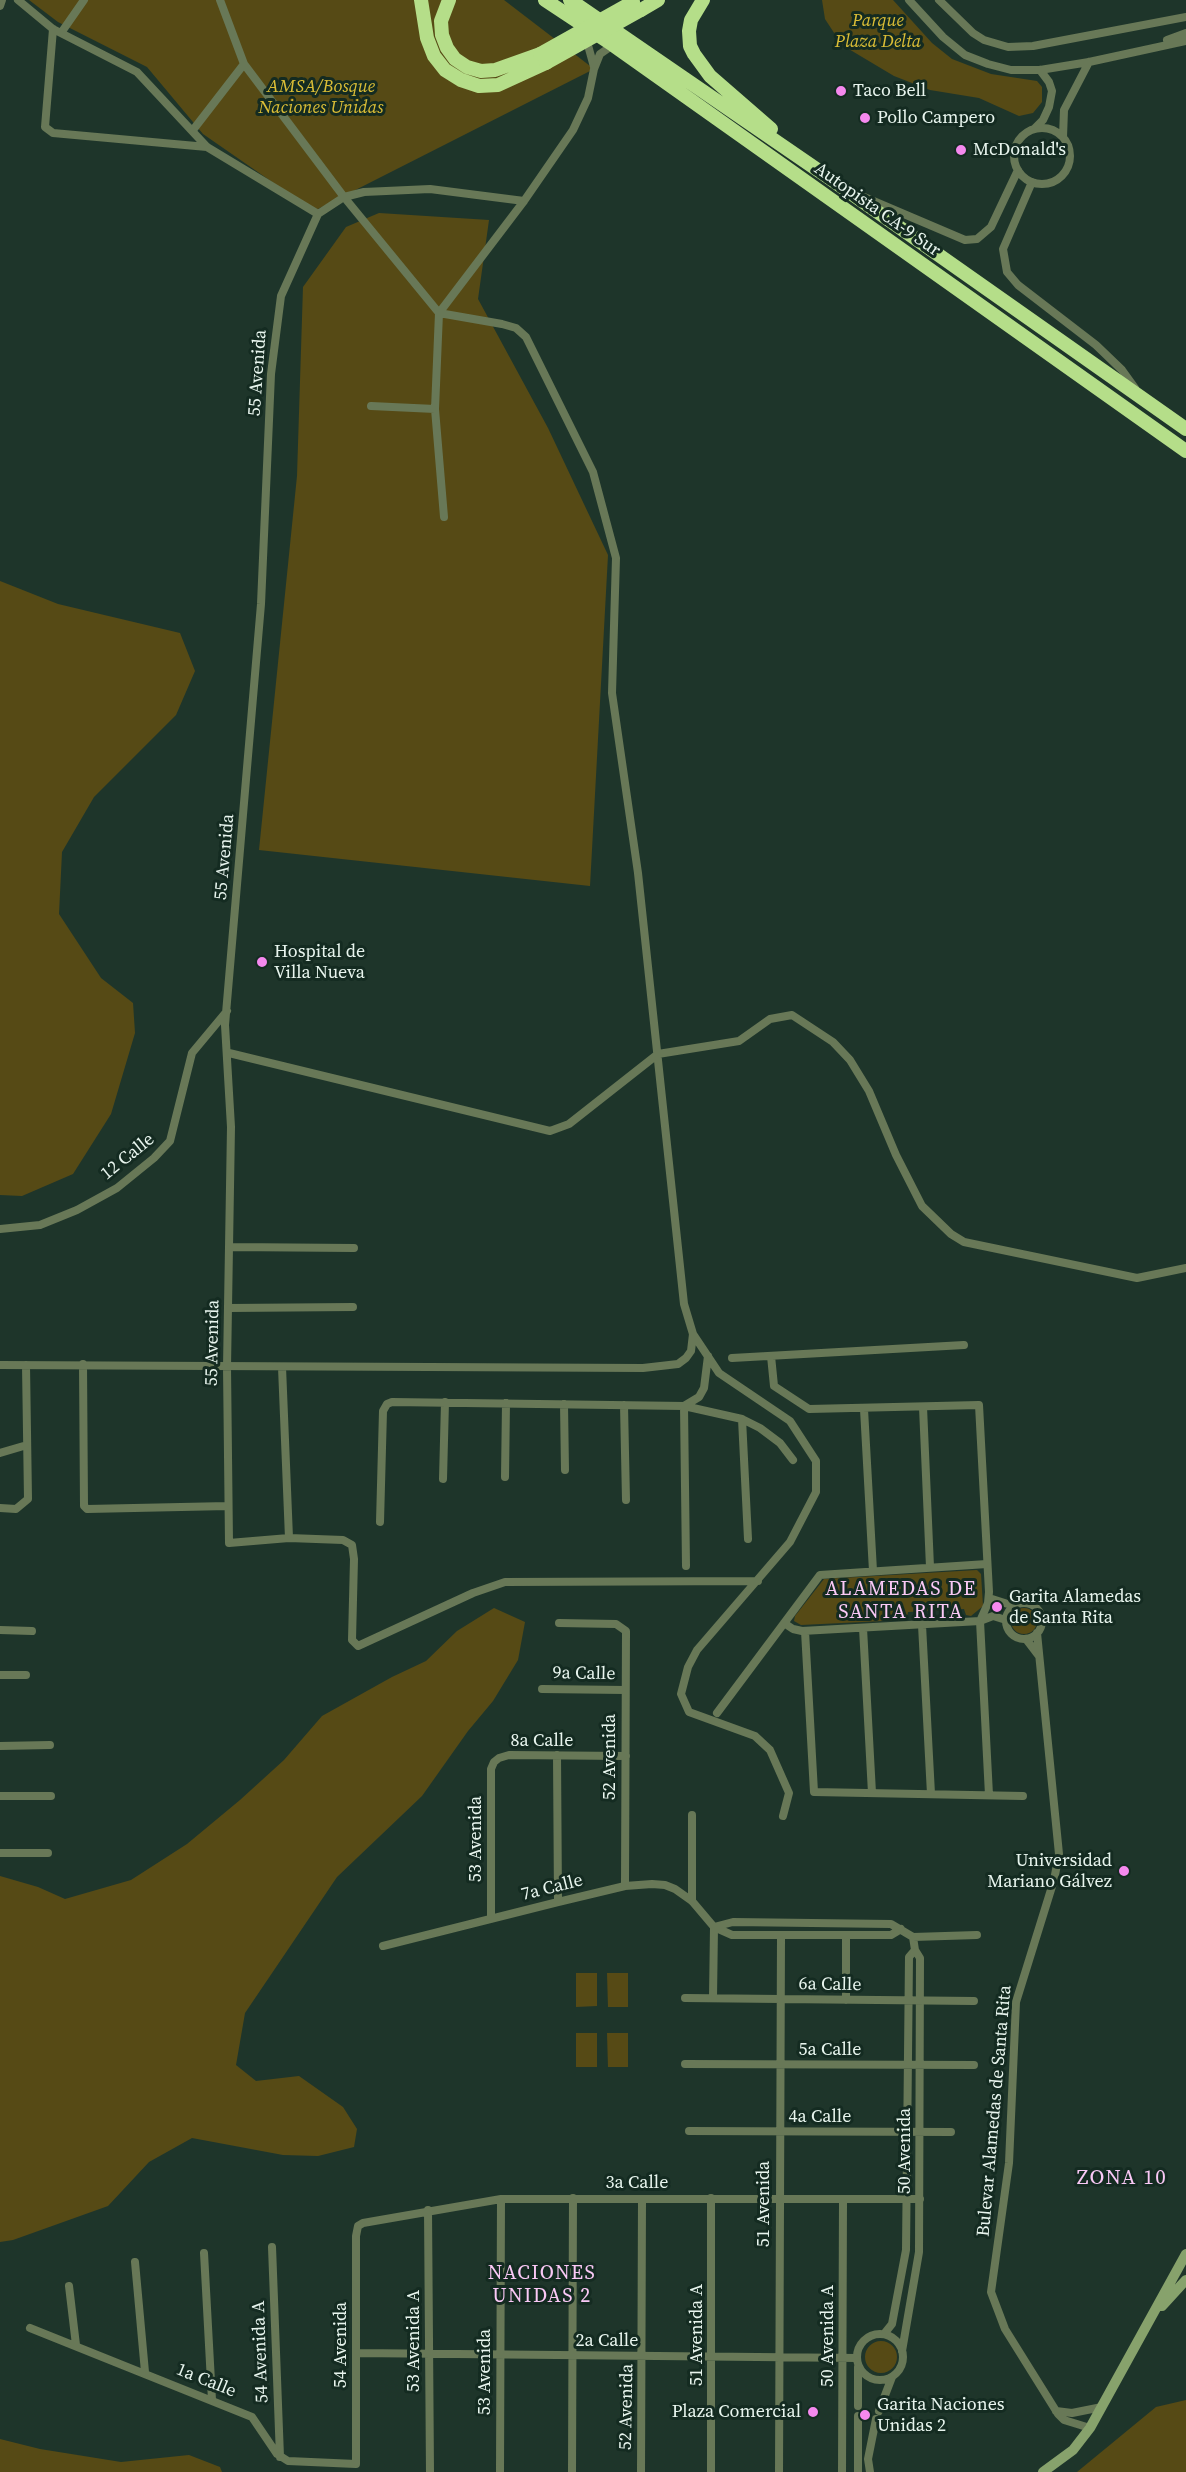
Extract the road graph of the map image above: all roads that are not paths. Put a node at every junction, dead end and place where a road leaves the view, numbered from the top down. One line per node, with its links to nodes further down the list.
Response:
1 (2, 0): 14 (street)
2 (18, 0): 17 (street)
3 (84, 0): 18 (street)
4 (220, 0): 25 (street)
5 (421, 0): 23 (highway)
6 (449, 0): 23 (highway)
7 (545, 0): 16 (highway, Autopista CA-9 Sur)
8 (570, 0): 33 (highway, Autopista CA-9 Sur)
9 (636, 0): 23 (highway, bridge)
10 (658, 0): 23 (highway, bridge)
11 (703, 0): 33 (highway)
12 (909, 0): 27 (street)
13 (939, 0): 15 (street)
14 (0, 6)
15 (1185, 17): 19 (street)
16 (577, 23): 21 (highway, Autopista CA-9 Sur); 26 (street)
17 (53, 28): 18 (street); 31 (street)
18 (61, 33): 29 (street)
19 (1186, 33): 22 (street)
20 (1186, 41): 22 (street)
21 (613, 45): 26 (street); 44 (highway, Autopista CA-9 Sur)
22 (1146, 49): 24 (street)
23 (543, 58)
24 (1089, 62): 27 (street); 30 (street)
25 (244, 64): 29 (street); 36 (street)
26 (594, 69): 37 (street)
27 (1040, 70): 28 (street)
28 (1034, 129): 30 (street); 32 (street)
29 (193, 130): 31 (street)
30 (1063, 137): 34 (street)
31 (207, 147): 38 (street)
32 (1018, 170): 34 (street); 35 (street)
33 (825, 175): 35 (highway, Autopista CA-9 Sur)
34 (1032, 182): 40 (street)
35 (841, 187): 40 (highway, Autopista CA-9 Sur)
36 (344, 197): 37 (street); 38 (street); 39 (street)
37 (524, 201): 39 (street)
38 (318, 214): 46 (street, 55 Avenida)
39 (439, 313): 42 (street); 48 (street)
40 (1145, 401): 43 (highway, Autopista CA-9 Sur)
41 (371, 406): 42 (street)
42 (435, 410): 45 (street)
43 (1186, 429)
44 (1186, 451)
45 (444, 517)
46 (228, 1010): 47 (street, 55 Avenida); 49 (street, 12 Calle)
47 (229, 1053): 48 (street); 50 (street, 55 Avenida)
48 (658, 1054): 52 (street); 55 (street)
49 (0, 1229)
50 (230, 1247): 51 (street); 54 (street, 55 Avenida)
51 (354, 1248)
52 (1186, 1268)
53 (353, 1307): 54 (street)
54 (229, 1308): 63 (street, 55 Avenida)
55 (693, 1334): 57 (street); 64 (street)
56 (964, 1345): 58 (street)
57 (708, 1356): 69 (street); 89 (street)
58 (771, 1356): 59 (street); 71 (street)
59 (732, 1358)
60 (82, 1364): 62 (street); 63 (street); 80 (street)
61 (0, 1365): 62 (street)
62 (26, 1365): 73 (street)
63 (227, 1367): 64 (street); 80 (street, 55 Avenida)
64 (282, 1367): 83 (street)
65 (445, 1402): 66 (street); 78 (street); 82 (street)
66 (506, 1403): 67 (street); 77 (street)
67 (564, 1404): 68 (street); 76 (street)
68 (624, 1405): 69 (street); 79 (street)
69 (684, 1406): 72 (street); 86 (street)
70 (923, 1407): 71 (street); 85 (street); 87 (street)
71 (864, 1409): 88 (street)
72 (742, 1419): 75 (street); 84 (street)
73 (27, 1445): 74 (street); 81 (street)
74 (0, 1453)
75 (793, 1460)
76 (565, 1470)
77 (505, 1477)
78 (443, 1479)
79 (626, 1500)
80 (228, 1506): 83 (street, 55 Avenida)
81 (0, 1508)
82 (380, 1522)
83 (288, 1538): 89 (street)
84 (748, 1539)
85 (987, 1564): 87 (street); 90 (street)
86 (686, 1566)
87 (930, 1567): 88 (street)
88 (873, 1571): 95 (street)
89 (758, 1581): 121 (street)
90 (989, 1598): 91 (street); 93 (street)
91 (1014, 1606): 92 (street); 101 (street)
92 (1006, 1620): 93 (street); 102 (street)
93 (980, 1621): 96 (street); 116 (street)
94 (559, 1623): 107 (street, 52 Avenida)
95 (784, 1623): 100 (street); 108 (street)
96 (921, 1625): 97 (street); 115 (street)
97 (863, 1628): 100 (street); 114 (street)
98 (0, 1630): 99 (street)
99 (32, 1631)
100 (805, 1631): 114 (street)
101 (1037, 1633): 102 (street); 103 (street, Bulevar Alamedas de Santa Rita)
102 (1026, 1639): 103 (street)
103 (1040, 1658): 188 (street, Bulevar Alamedas de Santa Rita)
104 (0, 1675): 105 (street)
105 (26, 1675)
106 (542, 1689): 107 (street, 9a Calle)
107 (625, 1690): 112 (street, 52 Avenida)
108 (717, 1713)
109 (50, 1745): 110 (street)
110 (0, 1746)
111 (557, 1755): 112 (street, 8a Calle); 113 (street, 8a Calle); 126 (street)
112 (626, 1756): 124 (street, 52 Avenida)
113 (496, 1760): 127 (street, 53 Avenida)
114 (872, 1793): 115 (street)
115 (931, 1794): 116 (street)
116 (989, 1795): 119 (street)
117 (0, 1796): 118 (street)
118 (51, 1796)
119 (1023, 1796)
120 (692, 1815): 125 (street)
121 (783, 1816)
122 (0, 1853): 123 (street)
123 (48, 1853)
124 (625, 1886): 125 (street, 7a Calle); 126 (street, 7a Calle)
125 (692, 1901): 128 (street, 7a Calle)
126 (558, 1902): 127 (street, 7a Calle)
127 (491, 1919): 134 (street, 7a Calle)
128 (714, 1927): 129 (street); 131 (street); 137 (street)
129 (901, 1929): 132 (street); 133 (street)
130 (977, 1935): 133 (street)
131 (781, 1936): 132 (street); 138 (street, 51 Avenida)
132 (846, 1936): 139 (street)
133 (913, 1937): 135 (street, 50 Avenida)
134 (383, 1946)
135 (915, 1950): 140 (street, 50 Avenida); 141 (street, 50 Avenida)
136 (685, 1998): 137 (street, 6a Calle)
137 (712, 1998): 138 (street, 6a Calle)
138 (781, 2000): 139 (street, 6a Calle); 144 (street, 51 Avenida)
139 (846, 2000): 140 (street, 6a Calle)
140 (909, 2001): 141 (street, 6a Calle); 145 (street, 50 Avenida)
141 (920, 2001): 142 (street, 6a Calle); 146 (street, 50 Avenida)
142 (974, 2001)
143 (685, 2064): 144 (street, 5a Calle)
144 (780, 2065): 145 (street, 5a Calle); 149 (street, 51 Avenida)
145 (908, 2065): 146 (street, 5a Calle); 150 (street, 50 Avenida)
146 (920, 2065): 147 (street, 5a Calle); 151 (street, 50 Avenida)
147 (974, 2066)
148 (689, 2131): 149 (street, 4a Calle)
149 (779, 2132): 150 (street, 4a Calle); 157 (street, 51 Avenida)
150 (907, 2132): 151 (street, 4a Calle); 158 (street, 50 Avenida)
151 (920, 2132): 152 (street, 4a Calle); 159 (street, 50 Avenida)
152 (951, 2132)
153 (573, 2198): 155 (street, 3a Calle); 156 (street, 3a Calle); 179 (street)
154 (711, 2198): 156 (street, 3a Calle); 157 (street, 3a Calle); 178 (street, 51 Avenida A)
155 (501, 2199): 161 (street, 3a Calle); 176 (street, 53 Avenida)
156 (642, 2199): 177 (street, 52 Avenida)
157 (778, 2199): 160 (street, 3a Calle); 180 (street, 51 Avenida)
158 (906, 2199): 159 (street, 3a Calle); 160 (street, 3a Calle); 171 (street, 50 Avenida)
159 (920, 2199): 173 (street, 50 Avenida)
160 (843, 2200): 181 (street, 50 Avenida A)
161 (428, 2210): 162 (street, 3a Calle); 175 (street, 53 Avenida A)
162 (358, 2226): 174 (street, 54 Avenida)
163 (272, 2247): 193 (street, 54 Avenida A)
164 (204, 2253): 185 (street)
165 (1186, 2255): 167 (main road); 169 (main road)
166 (135, 2262): 183 (street)
167 (1184, 2283): 169 (main road)
168 (69, 2286): 172 (street)
169 (1154, 2315): 187 (main road)
170 (30, 2328): 172 (street, 1a Calle)
171 (884, 2334): 173 (street); 182 (street)
172 (76, 2345): 183 (street, 1a Calle)
173 (903, 2351): 184 (street)
174 (357, 2354): 175 (street, 2a Calle); 193 (street, 54 Avenida)
175 (429, 2355): 176 (street, 2a Calle); 194 (street, 53 Avenida A)
176 (500, 2355): 179 (street, 2a Calle); 195 (street, 53 Avenida)
177 (642, 2355): 178 (street, 2a Calle); 179 (street, 2a Calle); 197 (street, 52 Avenida)
178 (712, 2355): 180 (street, 2a Calle); 198 (street, 51 Avenida A)
179 (571, 2356): 196 (street)
180 (778, 2357): 181 (street, 2a Calle); 199 (street, 51 Avenida)
181 (843, 2358): 182 (street, 2a Calle); 200 (street, 50 Avenida A)
182 (858, 2361): 184 (street); 186 (street)
183 (145, 2372): 185 (street, 1a Calle)
184 (892, 2377): 192 (street)
185 (212, 2400): 193 (street, 1a Calle)
186 (858, 2406)
187 (1102, 2407): 188 (street); 190 (main road)
188 (1056, 2411): 190 (street, Bulevar Alamedas de Santa Rita)
189 (858, 2416): 191 (street)
190 (1090, 2428): 203 (main road)
191 (858, 2450): 192 (street); 201 (street)
192 (869, 2450): 202 (street)
193 (280, 2457)
194 (430, 2472)
195 (500, 2472)
196 (572, 2472)
197 (641, 2472)
198 (711, 2472)
199 (778, 2472)
200 (842, 2472)
201 (858, 2472)
202 (870, 2472)
203 (1043, 2472)

